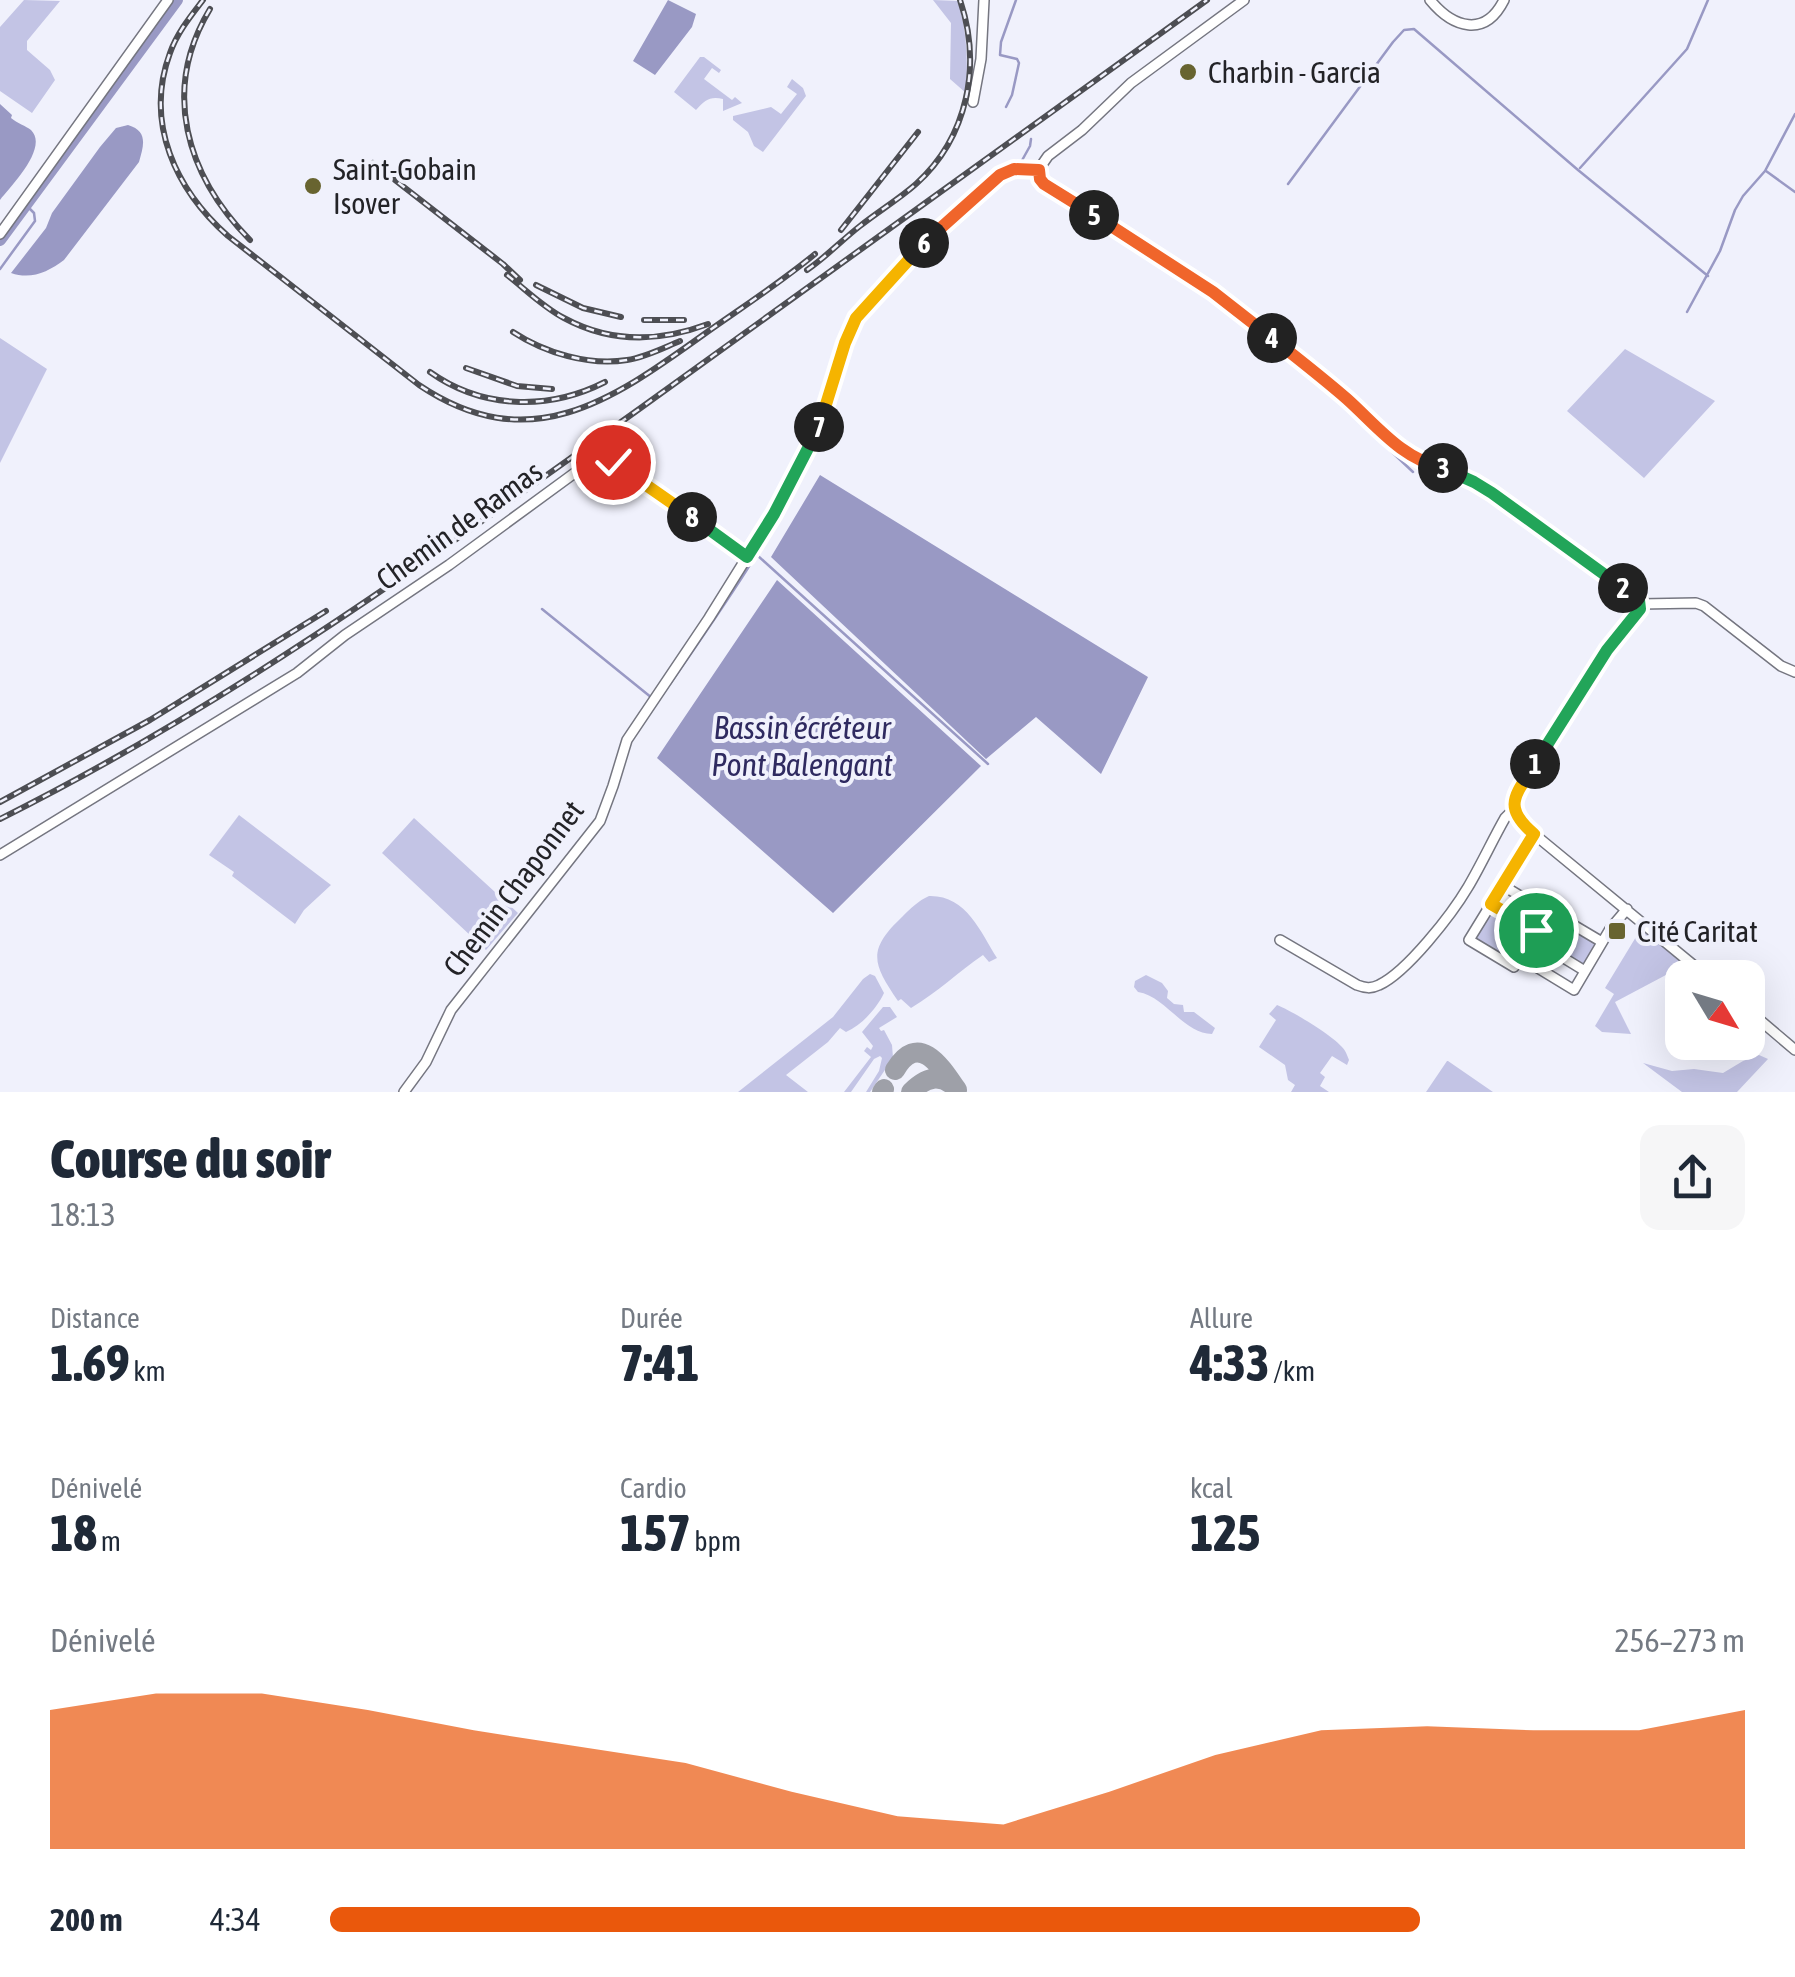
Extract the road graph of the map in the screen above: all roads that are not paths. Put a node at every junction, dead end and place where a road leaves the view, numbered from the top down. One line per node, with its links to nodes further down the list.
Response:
1 (149, 0): 7 (street)
2 (168, 0): 7 (street)
3 (984, 0): 8 (street)
4 (1244, 0): 9 (street)
5 (1430, 0): 6 (street)
6 (1504, 0)
7 (160, 10): 10 (street)
8 (973, 102)
9 (1039, 170): 11 (street); 12 (street)
10 (0, 234)
11 (747, 557): 16 (street, Chemin de Ramas); 29 (street, Chemin Chaponnet)
12 (1640, 604): 13 (street); 14 (street)
13 (1795, 672)
14 (1514, 809): 15 (street); 22 (street)
15 (1534, 834): 17 (street); 19 (street)
16 (0, 855)
17 (1502, 886): 18 (street); 20 (street)
18 (1491, 904): 21 (street); 24 (street)
19 (1627, 909): 23 (street); 25 (street)
20 (1547, 912): 21 (street); 23 (street)
21 (1534, 934): 24 (street); 26 (street)
22 (1280, 940)
23 (1602, 942): 26 (street)
24 (1520, 957): 26 (street)
25 (1688, 960)
26 (1585, 971)
27 (1765, 1024): 28 (street)
28 (1795, 1050)
29 (404, 1092)

